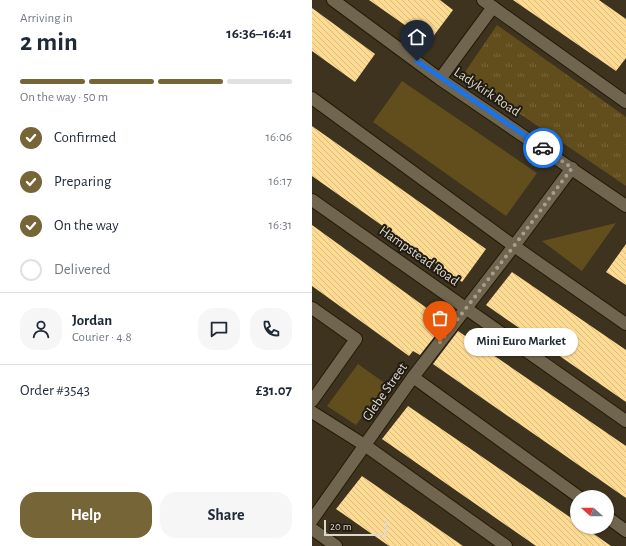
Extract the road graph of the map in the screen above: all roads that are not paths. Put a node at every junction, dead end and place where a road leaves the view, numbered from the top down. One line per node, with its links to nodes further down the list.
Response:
1 (334, 0): 4 (street, Ladykirk Road)
2 (483, 0): 3 (street)
3 (493, 7): 4 (street); 6 (street)
4 (440, 79): 7 (street, Ladykirk Road)
5 (312, 98): 10 (street)
6 (626, 102)
7 (572, 168): 9 (street, Ladykirk Road); 10 (street, Glebe Street)
8 (312, 200): 12 (street, Hampstead Road)
9 (626, 206)
10 (514, 246): 12 (street, Glebe Street); 13 (street)
11 (312, 308): 15 (street)
12 (467, 308): 14 (street, Glebe Street); 17 (street, Hampstead Road)
13 (626, 324)
14 (413, 377): 18 (street, Glebe Street); 19 (street)
15 (312, 401)
16 (312, 412): 18 (street)
17 (626, 421)
18 (366, 446): 20 (street, Glebe Street); 25 (street)
19 (570, 490)
20 (312, 520)
21 (614, 522): 23 (street)
22 (312, 529): 24 (street)
23 (626, 531)
24 (336, 546)
25 (506, 546)

